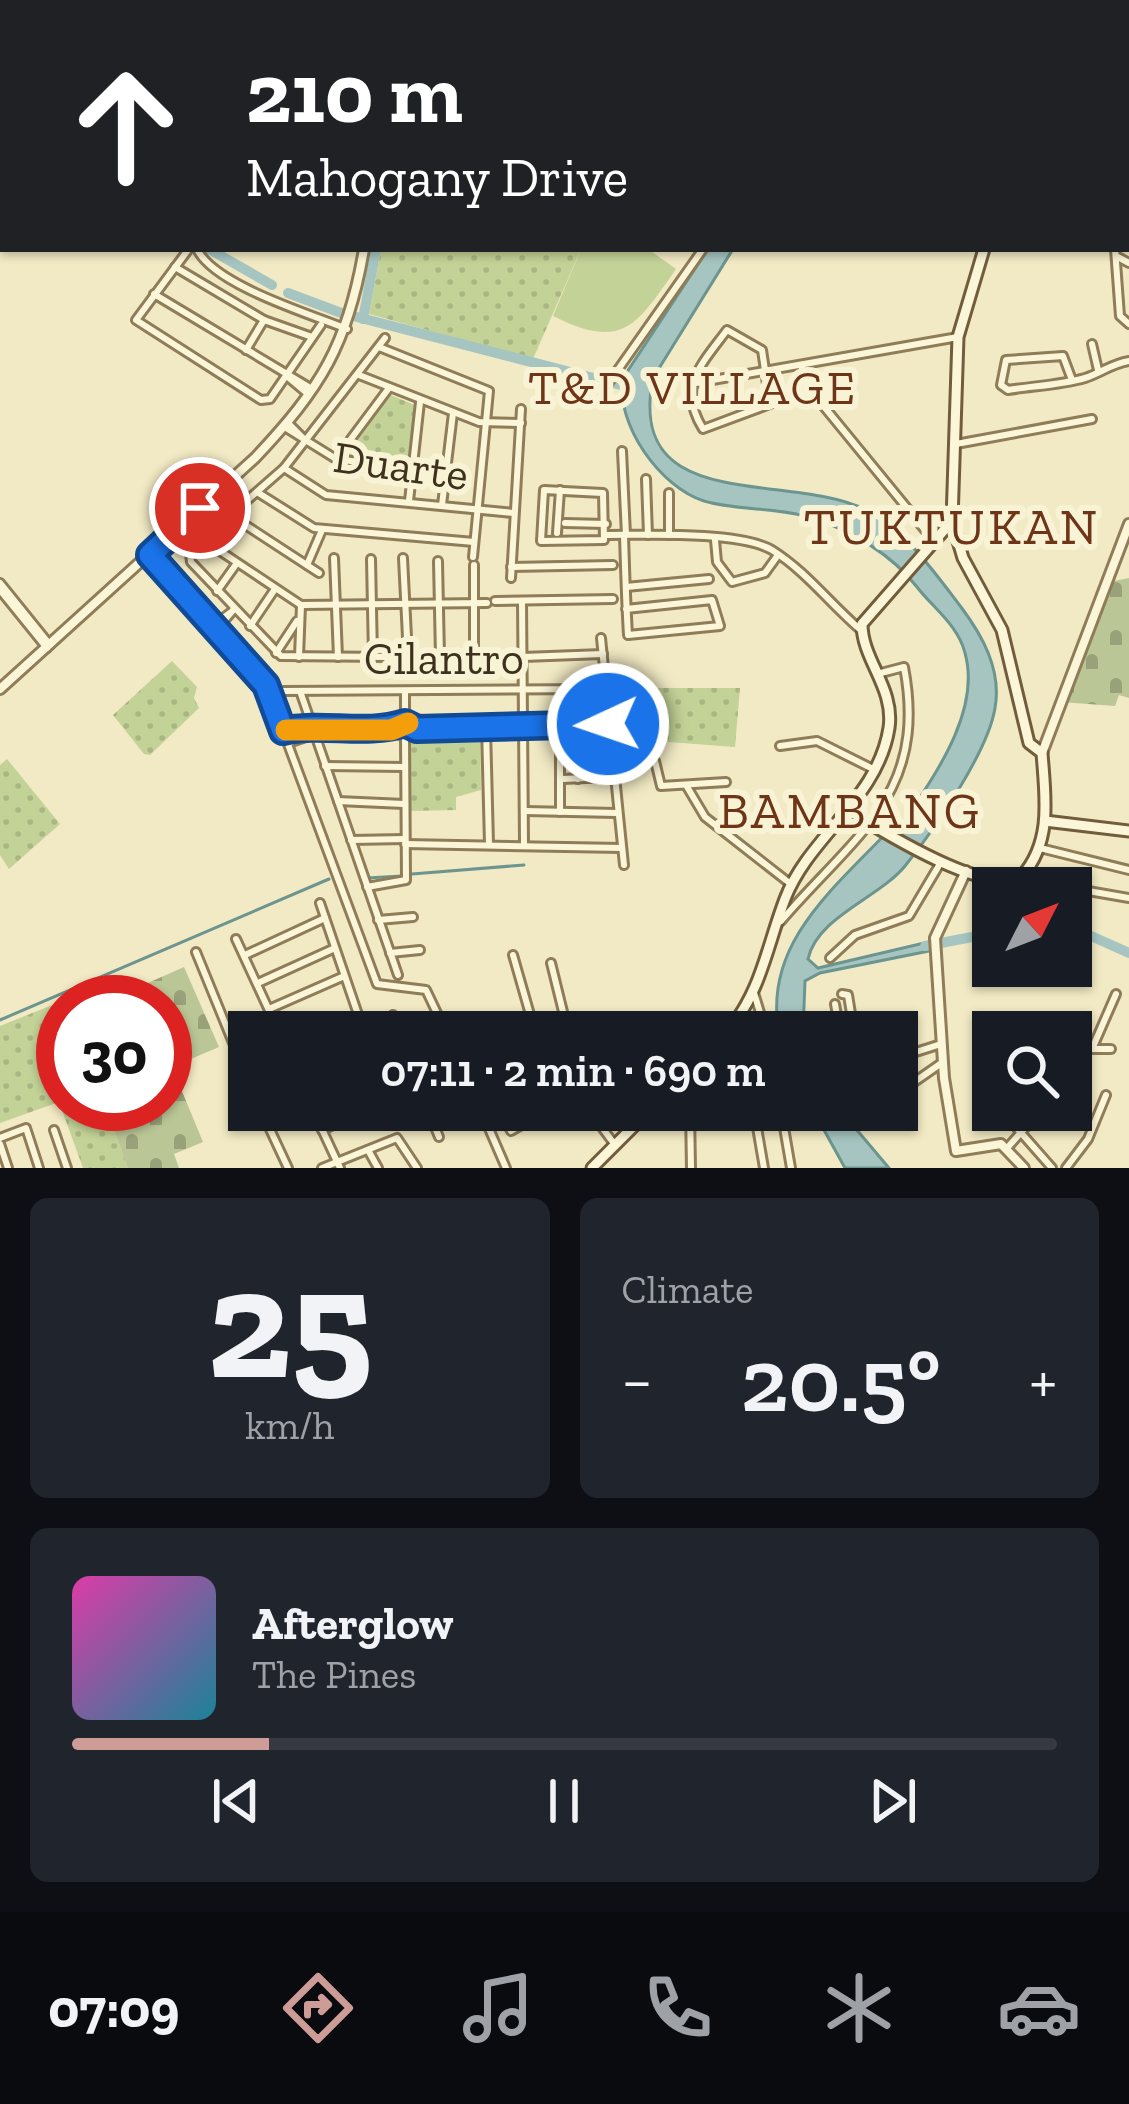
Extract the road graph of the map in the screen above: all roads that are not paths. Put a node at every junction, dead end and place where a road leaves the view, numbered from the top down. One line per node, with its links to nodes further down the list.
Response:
1 (186, 252): 8 (street)
2 (199, 252): 15 (street)
3 (363, 252): 15 (street)
4 (701, 252): 31 (street)
5 (983, 252): 16 (main road)
6 (1116, 253): 7 (street); 9 (street)
7 (1129, 263)
8 (175, 267): 10 (street); 12 (street)
9 (1118, 290): 11 (street); 13 (street)
10 (154, 294): 21 (street); 27 (street)
11 (1129, 295)
12 (264, 320): 17 (street); 21 (street)
13 (1129, 324)
14 (321, 325): 17 (street)
15 (347, 329): 32 (street)
16 (958, 337): 23 (street); 41 (main road)
17 (312, 338): 27 (street)
18 (385, 338): 20 (street)
19 (1092, 344): 24 (street)
20 (379, 347): 26 (street); 37 (street)
21 (246, 350): 27 (street)
22 (1129, 361): 24 (street)
23 (801, 366): 25 (street); 67 (street)
24 (1099, 370): 28 (street)
25 (766, 371): 29 (street); 29 (street); 29 (street)
26 (358, 374): 30 (street); 40 (street)
27 (287, 375): 32 (street)
28 (1072, 380): 28 (street)
29 (690, 383)
30 (389, 388): 33 (street); 43 (street)
31 (604, 389)
32 (310, 391): 39 (street)
33 (420, 402): 35 (street); 45 (street)
34 (521, 409): 38 (street)
35 (453, 413): 37 (street); 51 (street)
36 (1092, 419): 41 (street)
37 (486, 422): 38 (street); 52 (street)
38 (520, 423): 53 (street)
39 (285, 424): 40 (street); 69 (street)
40 (305, 441): 43 (street); 44 (street)
41 (956, 444): 55 (main road)
42 (622, 451): 62 (street)
43 (335, 459): 45 (street)
44 (284, 468): 48 (street); 50 (street, Duarte)
45 (412, 469): 50 (street)
46 (646, 479): 63 (street)
47 (560, 490): 57 (street); 60 (street); 61 (street)
48 (257, 492): 54 (street); 59 (street)
49 (669, 493): 64 (street)
50 (409, 501): 51 (street, Duarte)
51 (442, 505): 52 (street, Duarte)
52 (477, 509): 53 (street, Duarte); 68 (street)
53 (514, 513): 78 (street)
54 (230, 515): 66 (street); 76 (street)
55 (952, 521): 67 (main road); 132 (main road)
56 (565, 523): 57 (street)
57 (606, 524): 61 (street)
58 (1129, 524): 132 (street)
59 (322, 530): 68 (street); 76 (street)
60 (557, 533)
61 (607, 535): 62 (street)
62 (625, 535): 63 (street); 83 (street)
63 (648, 535): 64 (street)
64 (669, 535): 65 (street)
65 (716, 540): 70 (street); 70 (street)
66 (205, 541): 75 (street); 85 (street)
67 (934, 541): 99 (main road)
68 (474, 542): 89 (street)
69 (150, 555): 97 (street); 101 (street)
70 (778, 555): 99 (street)
71 (334, 558): 90 (street)
72 (403, 558): 92 (street)
73 (370, 559): 91 (street)
74 (438, 561): 88 (street)
75 (237, 562): 84 (street); 85 (street)
76 (307, 565): 79 (street)
77 (613, 565): 78 (street)
78 (512, 567): 80 (street)
79 (319, 573)
80 (511, 578)
81 (709, 579): 83 (street)
82 (0, 586): 101 (street)
83 (626, 587): 94 (street)
84 (275, 589): 93 (street); 98 (street)
85 (217, 591): 95 (street)
86 (613, 599): 87 (street)
87 (522, 601): 89 (street); 108 (street)
88 (440, 603): 89 (street); 92 (street); 109 (street)
89 (475, 603): 110 (street)
90 (336, 604): 91 (street); 93 (street); 105 (street)
91 (372, 604): 92 (street); 106 (street)
92 (406, 604): 107 (street)
93 (301, 605): 96 (street)
94 (626, 609): 94 (street)
95 (232, 611): 97 (street); 98 (street)
96 (299, 617): 102 (street); 104 (street)
97 (218, 624): 127 (street)
98 (250, 626): 102 (street)
99 (862, 631): 112 (main road)
100 (601, 638): 103 (street)
101 (48, 646): 113 (street)
102 (277, 653): 104 (street)
103 (603, 655): 108 (street); 114 (street)
104 (299, 657): 105 (street)
105 (338, 657): 106 (street)
106 (373, 657): 107 (street)
107 (408, 657): 109 (street)
108 (524, 657): 118 (street)
109 (440, 658): 110 (street)
110 (474, 658): 111 (street)
111 (500, 658)
112 (880, 673): 136 (main road); 147 (street)
113 (0, 689)
114 (605, 689): 118 (street, Cilantro); 120 (street)
115 (283, 692): 116 (street, Cilantro)
116 (300, 692): 117 (street, Cilantro); 128 (street)
117 (405, 692): 118 (street, Cilantro); 119 (street)
118 (524, 692): 124 (street)
119 (405, 723): 125 (street); 126 (street)
120 (608, 724): 121 (street); 137 (street)
121 (576, 726): 122 (street); 138 (street)
122 (560, 727): 124 (street); 139 (street)
123 (487, 728): 124 (street); 125 (street); 153 (street)
124 (524, 728): 144 (street)
125 (417, 729): 129 (street)
126 (391, 730): 128 (street); 129 (street)
127 (283, 731): 128 (street); 130 (street)
128 (311, 731): 130 (street); 134 (street)
129 (405, 736): 135 (street)
130 (287, 744): 190 (street)
131 (780, 746): 136 (street)
132 (1042, 753): 148 (main road)
133 (655, 760): 141 (street)
134 (325, 766): 135 (street); 142 (street)
135 (404, 766): 143 (street)
136 (875, 770): 147 (main road)
137 (612, 777): 138 (street); 146 (street)
138 (578, 778): 139 (street)
139 (560, 779): 145 (street)
140 (726, 782): 141 (street)
141 (686, 784): 163 (street)
142 (338, 801): 143 (street); 150 (street)
143 (404, 804): 151 (street)
144 (524, 812): 145 (street); 152 (street)
145 (560, 812): 146 (street)
146 (617, 813): 154 (street)
147 (857, 815): 156 (main road); 163 (main road); 171 (street)
148 (1045, 821): 149 (main road); 155 (main road)
149 (1129, 831)
150 (351, 840): 151 (street); 164 (street)
151 (405, 841): 153 (street); 164 (street)
152 (524, 843): 153 (street); 154 (street)
153 (489, 844)
154 (622, 848): 157 (street)
155 (1040, 848): 158 (main road); 159 (street)
156 (941, 862): 160 (main road); 179 (street)
157 (624, 865)
158 (1024, 867)
159 (1129, 870)
160 (966, 871): 161 (main road); 198 (street)
161 (972, 872)
162 (1129, 882): 166 (street)
163 (792, 886): 171 (main road)
164 (367, 887): 170 (street)
165 (1092, 892): 166 (street)
166 (1127, 897)
167 (320, 903): 169 (street)
168 (413, 917): 170 (street)
169 (325, 918): 173 (street); 177 (street)
170 (378, 920): 176 (street)
171 (778, 924): 184 (main road)
172 (236, 940): 177 (street)
173 (335, 948): 182 (street); 183 (street)
174 (420, 950): 176 (street)
175 (196, 952): 197 (street)
176 (390, 953): 181 (street)
177 (245, 955): 183 (street)
178 (513, 955): 191 (street)
179 (830, 958)
180 (551, 963): 192 (street)
181 (398, 975)
182 (344, 976): 188 (street); 189 (street)
183 (257, 983): 188 (street)
184 (754, 993): 193 (main road); 194 (street)
185 (842, 994): 196 (street)
186 (1116, 994): 199 (street)
187 (835, 1004): 195 (street)
188 (268, 1009)
189 (357, 1011)
190 (437, 1011)
191 (529, 1011)
192 (563, 1011)
193 (743, 1011)
194 (760, 1011)
195 (836, 1011)
196 (851, 1011)
197 (228, 1030)
198 (941, 1044): 201 (street); 202 (street)
199 (1092, 1049): 200 (street)
200 (1111, 1049)
201 (918, 1051)
202 (943, 1062): 203 (street); 219 (street)
203 (918, 1079)
204 (1106, 1095): 236 (street)
205 (54, 1131): 224 (street)
206 (271, 1131): 225 (street)
207 (322, 1131): 221 (street)
208 (437, 1131): 216 (street)
209 (490, 1131): 229 (street)
210 (605, 1131): 218 (street)
211 (629, 1131): 218 (main road)
212 (690, 1131): 231 (street)
213 (758, 1131): 232 (street)
214 (785, 1131): 233 (street)
215 (1025, 1132): 219 (street); 235 (street)
216 (439, 1137)
217 (0, 1141): 222 (street); 223 (street)
218 (615, 1145): 230 (main road)
219 (1008, 1147): 234 (street)
220 (368, 1150): 221 (street); 227 (street); 228 (street)
221 (339, 1165): 226 (street)
222 (8, 1168)
223 (39, 1168)
224 (68, 1168)
225 (289, 1168)
226 (322, 1168)
227 (378, 1168)
228 (417, 1168)
229 (506, 1168)
230 (592, 1168)
231 (691, 1168)
232 (764, 1168)
233 (791, 1168)
234 (1024, 1168)
235 (1052, 1168)
236 (1066, 1168)

